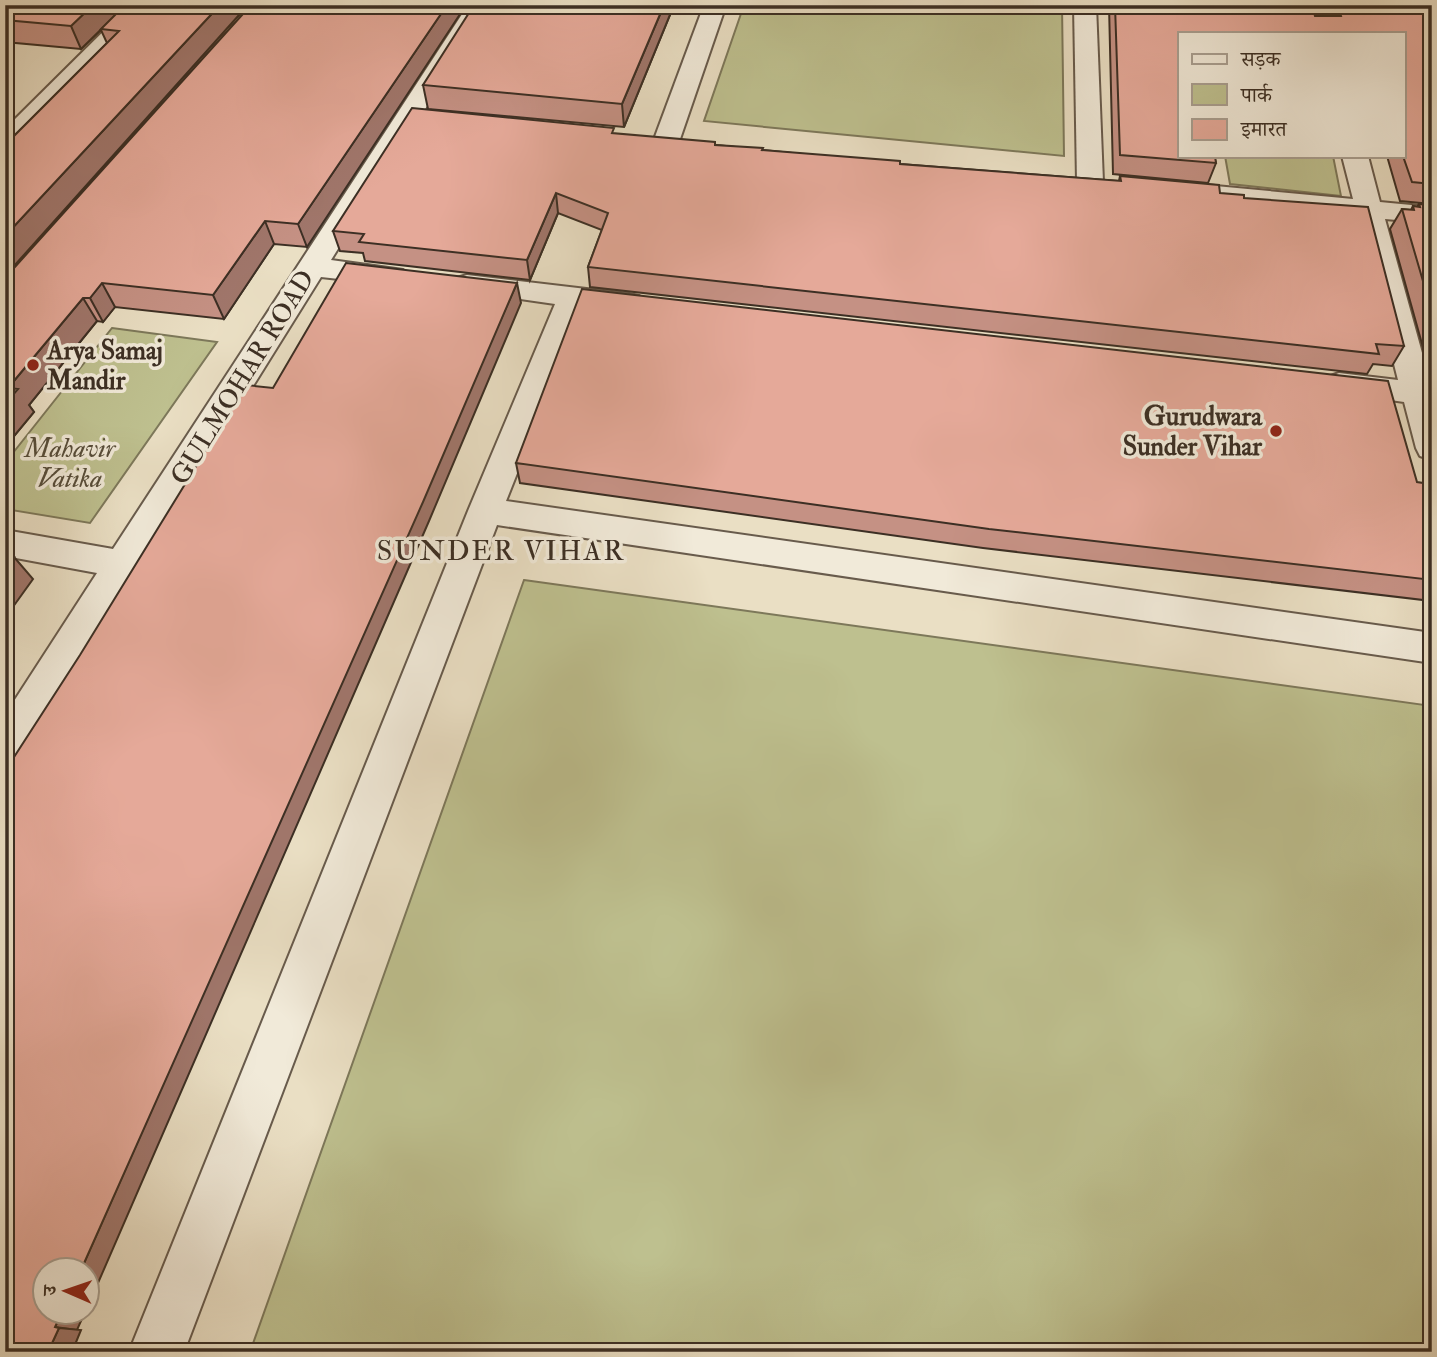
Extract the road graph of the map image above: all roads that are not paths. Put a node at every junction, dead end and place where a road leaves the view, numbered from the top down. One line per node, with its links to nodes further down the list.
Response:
1 (143, 5): 7 (street)
2 (479, 5): 16 (street, GULMOHAR ROAD)
3 (715, 5): 6 (street)
4 (1084, 5): 11 (street)
5 (639, 139): 6 (street)
6 (666, 142): 8 (street)
7 (5, 144)
8 (693, 145)
9 (1357, 158): 14 (street)
10 (1063, 180): 11 (street)
11 (1090, 182): 12 (street)
12 (1117, 185)
13 (1171, 190): 14 (street)
14 (1371, 209): 15 (street); 20 (street)
15 (1432, 215)
16 (312, 267): 17 (street); 24 (street, GULMOHAR ROAD)
17 (573, 296): 18 (street); 22 (street)
18 (656, 306)
19 (1306, 381): 20 (street)
20 (1417, 393): 21 (street)
21 (1432, 448)
22 (485, 512): 25 (street); 27 (street)
23 (5, 542): 24 (street)
24 (123, 564): 26 (street, GULMOHAR ROAD)
25 (1432, 648)
26 (5, 749)
27 (156, 1352)

